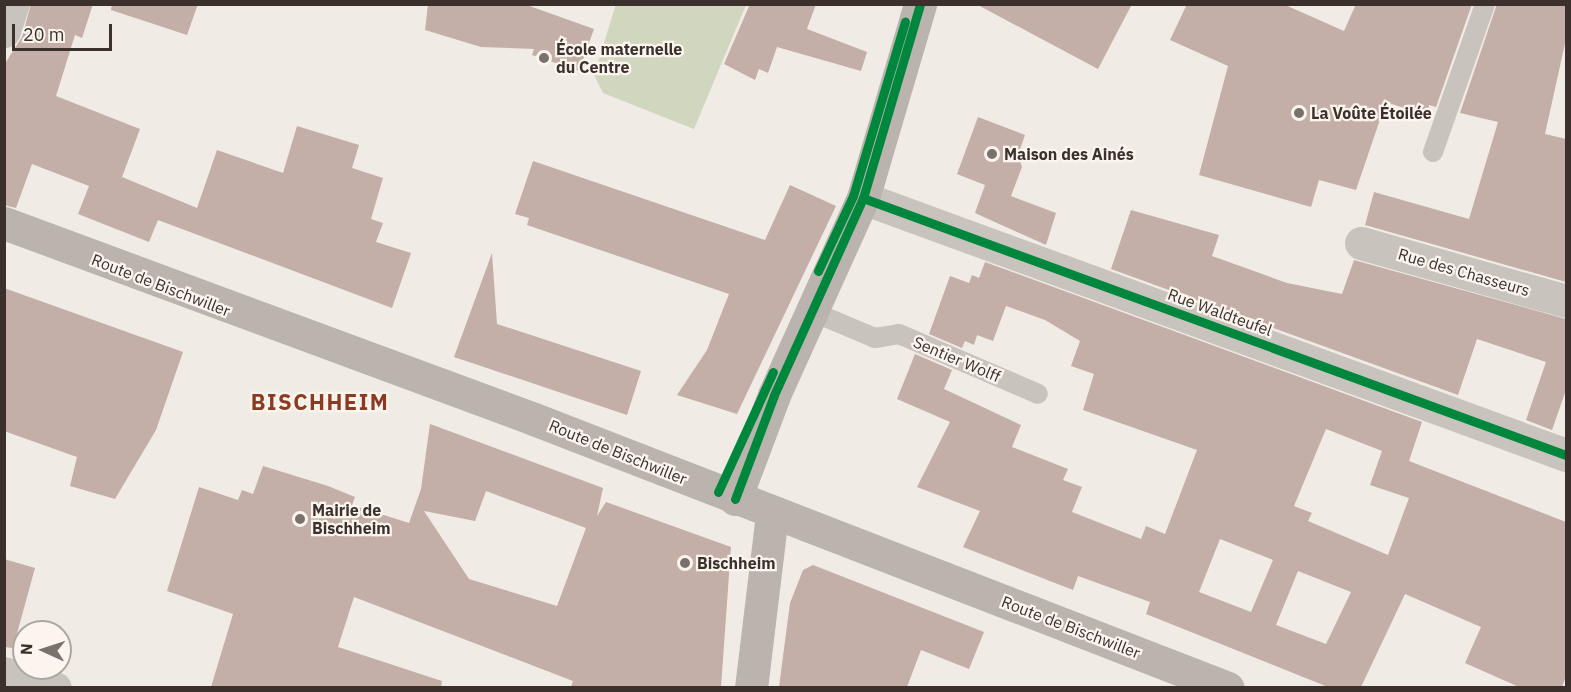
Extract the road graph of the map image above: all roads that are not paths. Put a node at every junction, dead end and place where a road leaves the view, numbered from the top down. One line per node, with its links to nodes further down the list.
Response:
1 (13, 4): 4 (street)
2 (920, 4): 6 (main road)
3 (1485, 4): 5 (lane)
4 (4, 31)
5 (1433, 152)
6 (863, 198): 10 (main road); 12 (street, Rue Waldteufel)
7 (4, 224): 13 (main road, Route de Bischwiller)
8 (1361, 243): 9 (street, Rue des Chasseurs)
9 (1566, 301)
10 (811, 311): 11 (lane, Sentier Wolff); 13 (main road)
11 (1038, 394)
12 (1566, 455)
13 (735, 499): 14 (main road, Route de Bischwiller)
14 (772, 514): 17 (main road); 18 (main road, Route de Bischwiller)
15 (4, 673): 16 (street)
16 (55, 687)
17 (751, 687)
18 (1228, 687)

